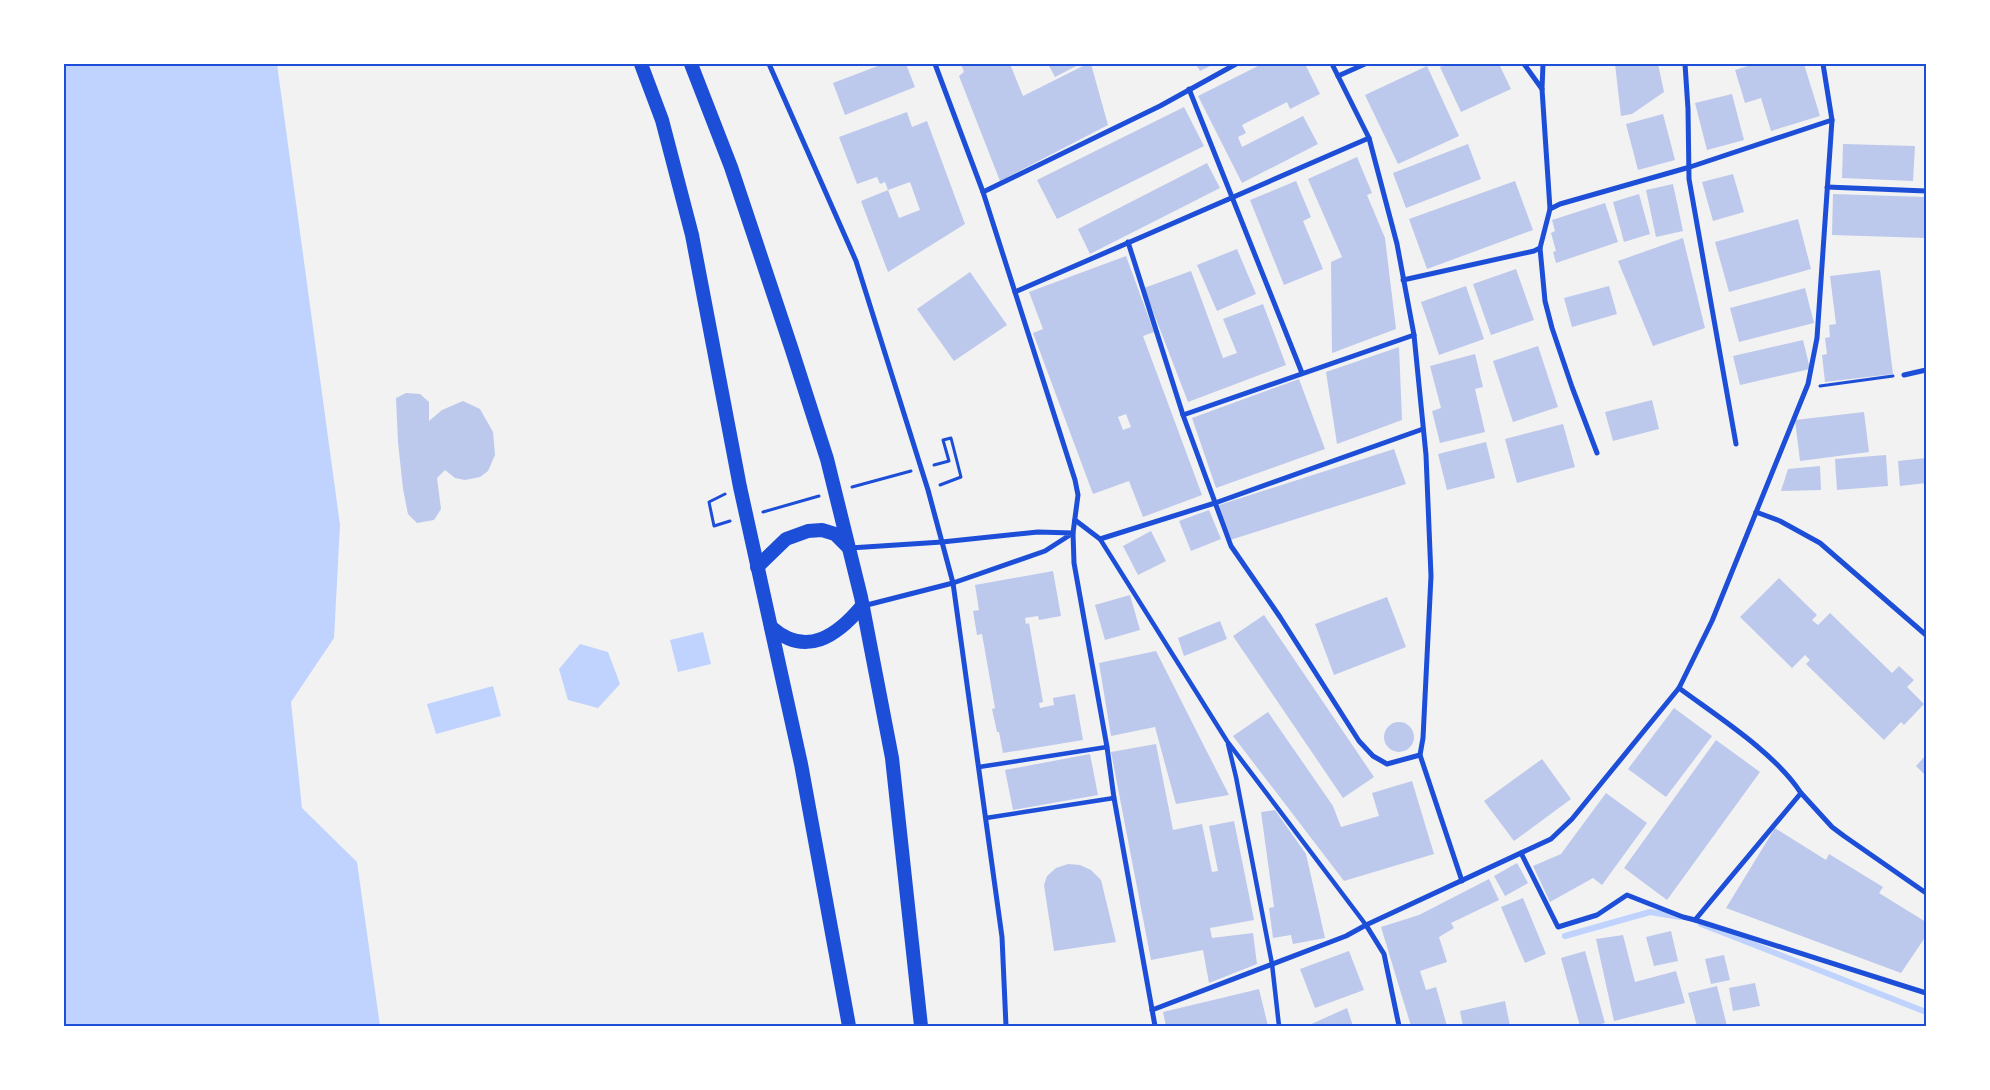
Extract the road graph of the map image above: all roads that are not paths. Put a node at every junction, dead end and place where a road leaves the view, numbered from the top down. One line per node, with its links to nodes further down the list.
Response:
1 (642, 64): 42 (highway)
2 (691, 64): 41 (highway)
3 (769, 64): 40 (street)
4 (935, 64): 20 (street)
5 (1236, 64): 14 (street)
6 (1332, 64): 12 (street)
7 (1365, 64): 12 (street)
8 (1524, 64): 13 (street)
9 (1543, 64): 13 (street)
10 (1685, 64): 17 (street)
11 (1823, 64): 15 (street)
12 (1338, 76): 16 (street)
13 (1542, 89): 22 (street)
14 (1190, 90): 20 (street); 21 (street)
15 (1832, 120): 17 (street); 18 (street)
16 (1369, 138): 21 (street); 25 (street)
17 (1690, 167): 22 (street); 33 (street)
18 (1827, 187): 19 (street); 36 (street)
19 (1926, 191)
20 (983, 192): 26 (street)
21 (1232, 197): 23 (street); 29 (street)
22 (1550, 209): 24 (street)
23 (1128, 242): 26 (street); 31 (street)
24 (1540, 248): 25 (street); 34 (street)
25 (1403, 280): 27 (street)
26 (1015, 292): 37 (street)
27 (1414, 335): 29 (street); 32 (street)
28 (1926, 370): 30 (street)
29 (1302, 374): 31 (street)
30 (1904, 375)
31 (1183, 415): 35 (street)
32 (1423, 429): 35 (street); 50 (street)
33 (1736, 444)
34 (1597, 454)
35 (1214, 503): 39 (street); 50 (street)
36 (1756, 512): 46 (street); 47 (street)
37 (1075, 520): 38 (street); 39 (street)
38 (1073, 533): 40 (street); 43 (street); 49 (street)
39 (1100, 539): 48 (street)
40 (942, 542): 41 (street); 43 (street)
41 (849, 548): 42 (highway); 44 (highway)
42 (757, 566): 45 (highway)
43 (953, 583): 44 (street); 51 (street)
44 (862, 606): 45 (highway); 64 (highway)
45 (770, 626): 63 (highway)
46 (1926, 635)
47 (1679, 688): 52 (street); 55 (street)
48 (1227, 741): 59 (street); 60 (street)
49 (1107, 746): 51 (street); 53 (street)
50 (1420, 756): 56 (street)
51 (979, 767): 54 (street)
52 (1801, 792): 57 (street); 58 (street)
53 (1114, 798): 54 (street); 62 (street)
54 (986, 818): 65 (street)
55 (1520, 853): 56 (street); 58 (street)
56 (1462, 881): 59 (street)
57 (1926, 893)
58 (1695, 920): 61 (street)
59 (1366, 925): 60 (street); 68 (street)
60 (1272, 964): 62 (street); 67 (street)
61 (1926, 993)
62 (1152, 1010): 66 (street)
63 (849, 1026)
64 (921, 1026)
65 (1006, 1026)
66 (1154, 1026)
67 (1279, 1026)
68 (1399, 1026)

